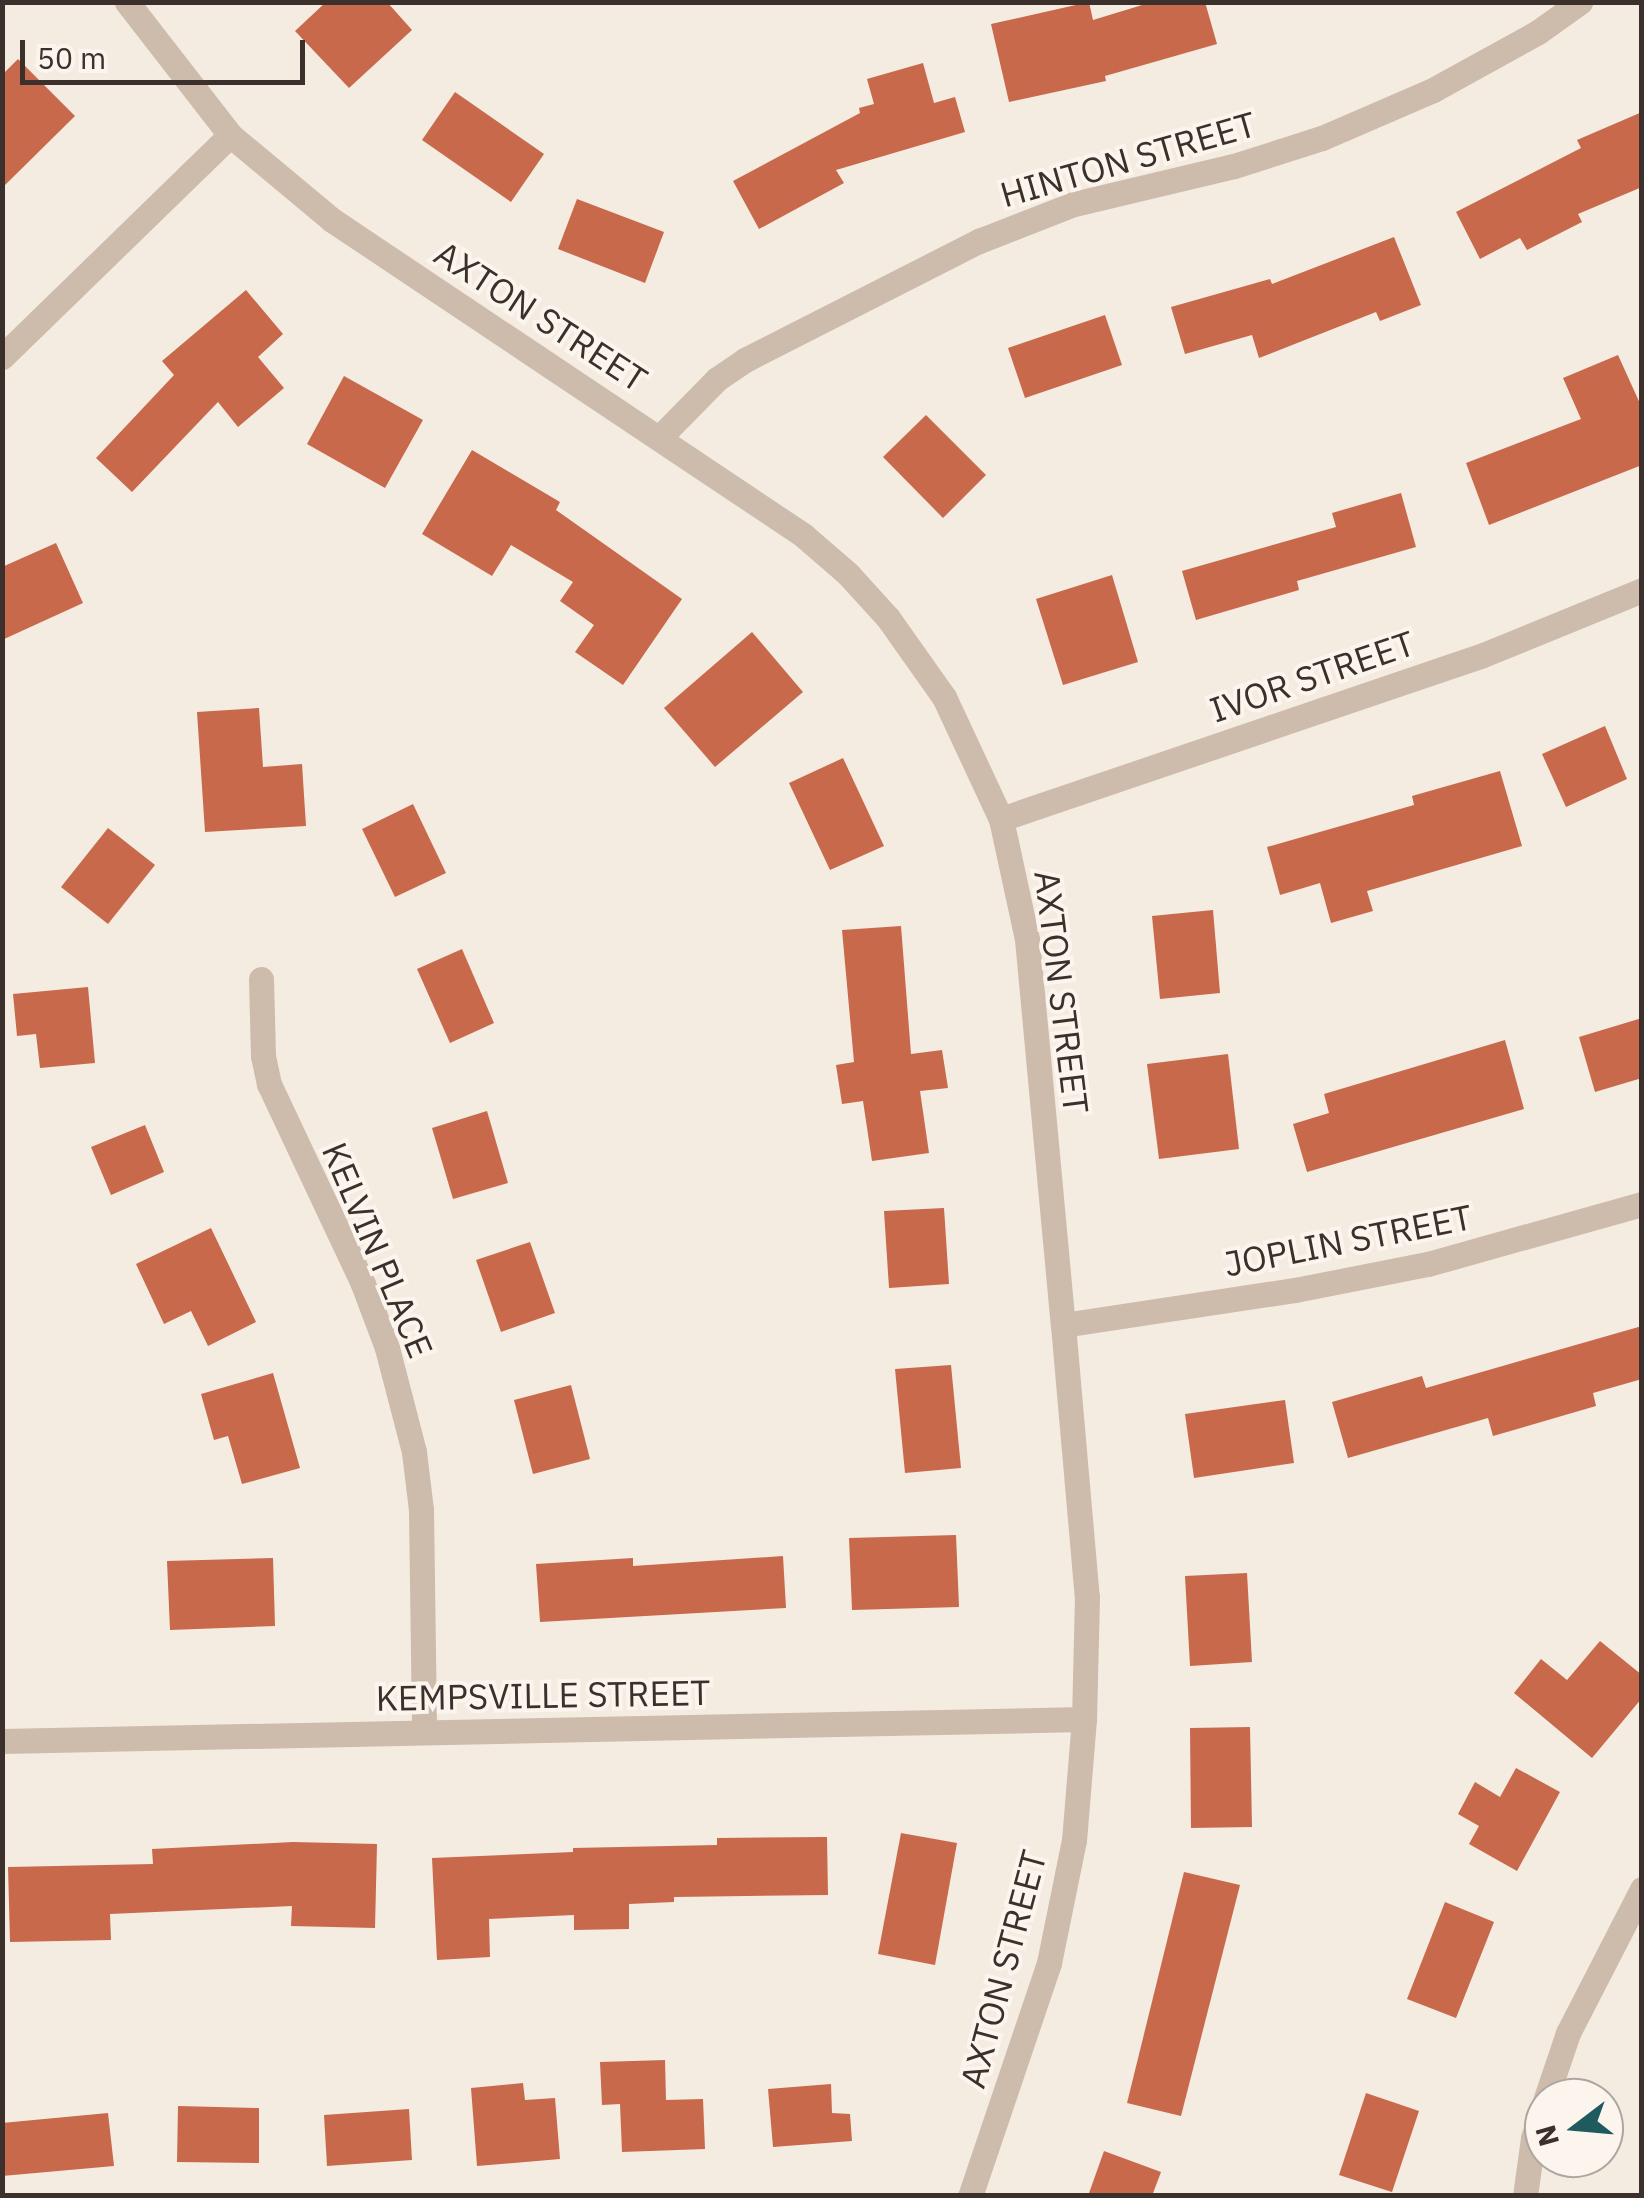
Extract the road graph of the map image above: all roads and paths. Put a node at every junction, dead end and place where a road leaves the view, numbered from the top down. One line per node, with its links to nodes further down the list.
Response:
1 (128, 2): 3 (street, AXTON STREET)
2 (1580, 2): 5 (street, HINTON STREET)
3 (230, 135): 4 (street); 5 (street, AXTON STREET)
4 (2, 356)
5 (660, 437): 7 (street, AXTON STREET)
6 (1642, 590): 7 (street, IVOR STREET)
7 (1002, 819): 10 (street, AXTON STREET)
8 (260, 979): 12 (street, KELVIN PLACE)
9 (1642, 1204): 10 (street, JOPLIN STREET)
10 (1063, 1325): 11 (street, AXTON STREET)
11 (1084, 1719): 12 (street, KEMPSVILLE STREET); 17 (street, AXTON STREET)
12 (424, 1732): 13 (street, KEMPSVILLE STREET)
13 (2, 1741)
14 (1642, 1889): 15 (street)
15 (1633, 1925): 16 (street)
16 (1553, 2078)
17 (970, 2196)

